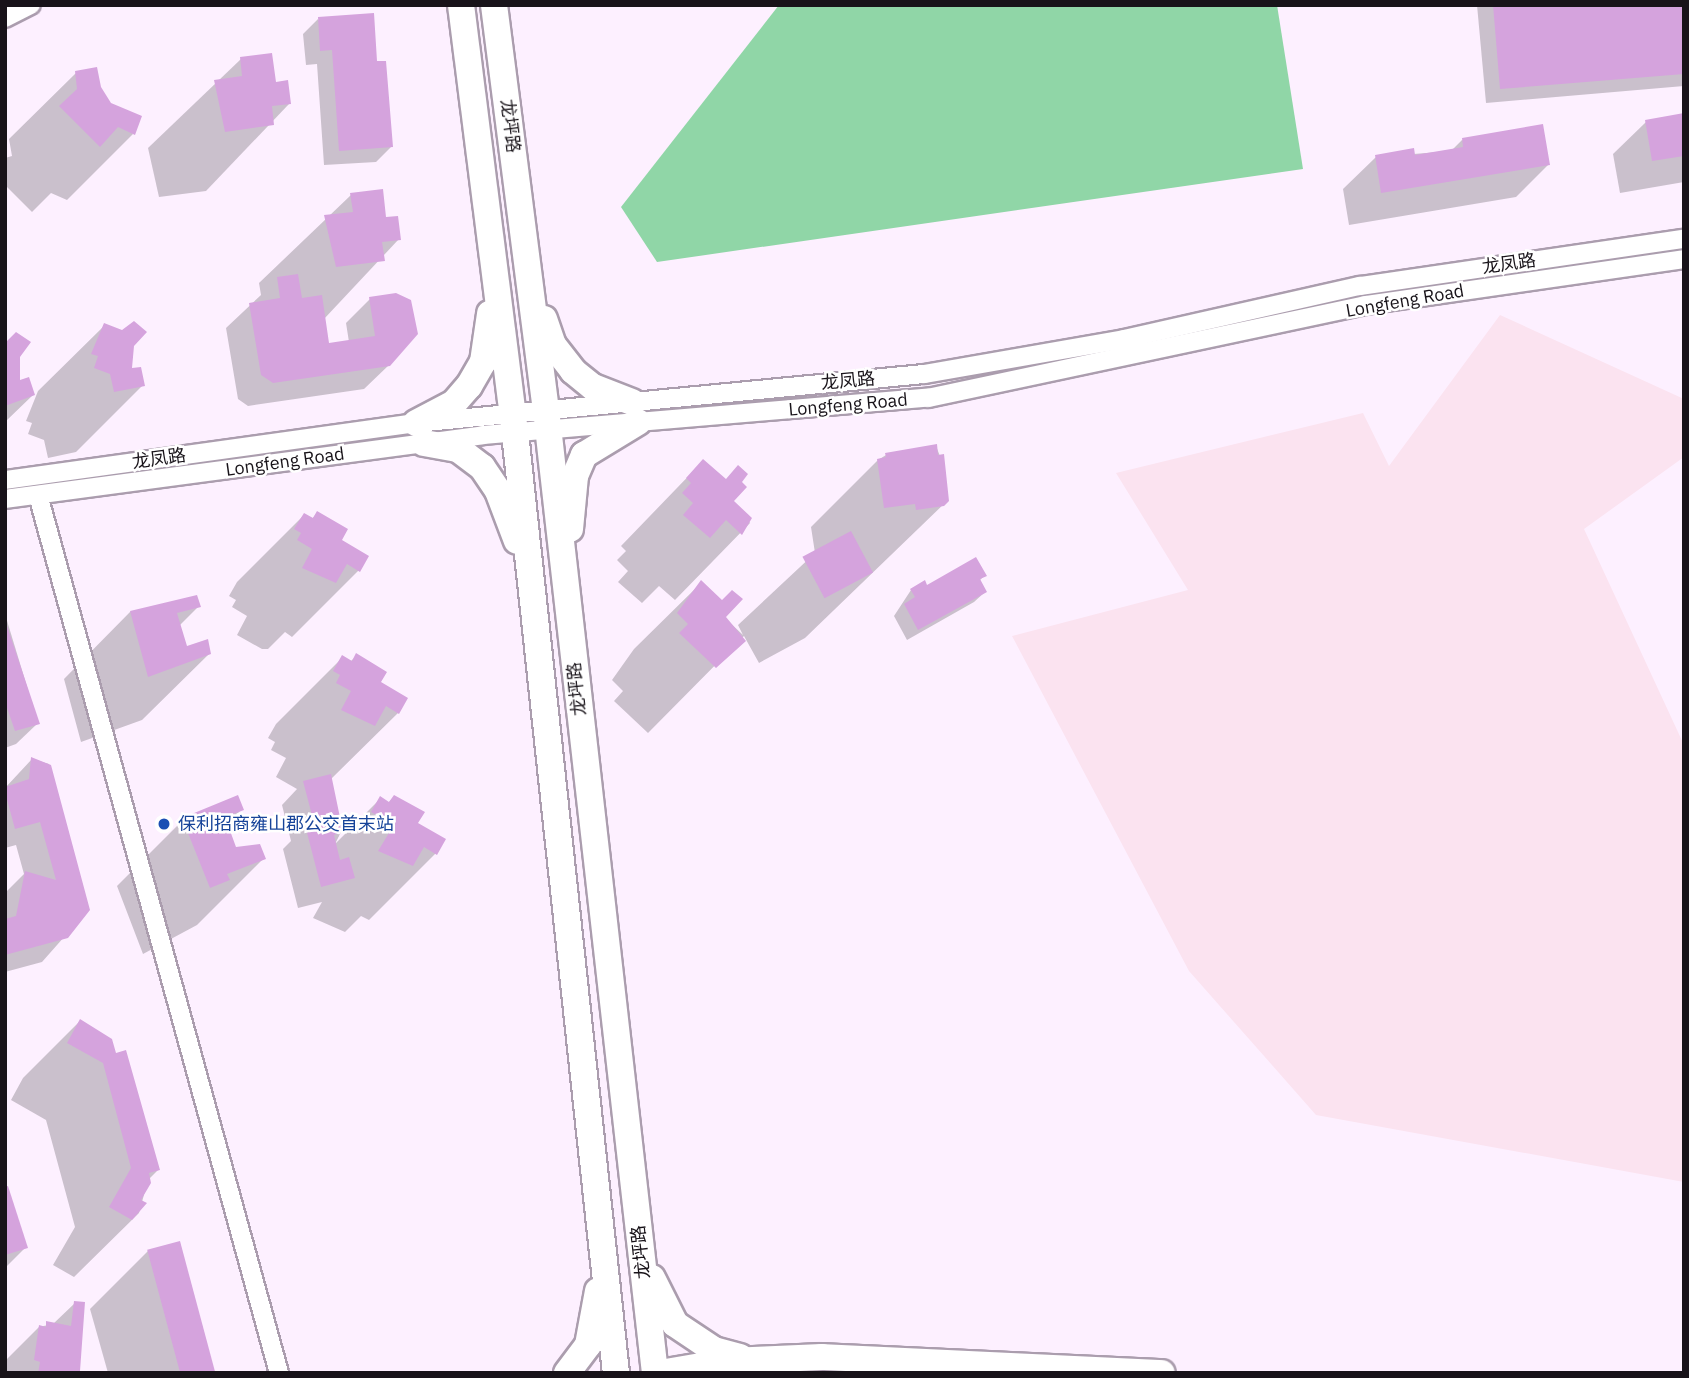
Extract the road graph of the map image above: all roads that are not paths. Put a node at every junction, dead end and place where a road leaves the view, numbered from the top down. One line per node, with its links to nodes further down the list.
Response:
1 (32, 5): 4 (street)
2 (460, 5): 8 (main road, 龙坪路)
3 (494, 5): 7 (main road, 龙坪路)
4 (5, 18)
5 (1684, 239): 9 (street, 龙凤路)
6 (1684, 259): 9 (street, Longfeng Road)
7 (530, 276): 9 (main road); 10 (main road, 龙坪路)
8 (495, 284): 11 (main road, 龙坪路); 12 (main road)
9 (635, 412): 10 (street, Longfeng Road); 16 (main road)
10 (547, 419): 11 (street, Longfeng Road); 16 (main road, 龙坪路)
11 (513, 423): 12 (street, 龙凤路); 17 (main road, 龙坪路)
12 (420, 433): 13 (street, 龙凤路); 14 (street, Longfeng Road); 17 (main road)
13 (5, 480)
14 (38, 495): 15 (street, Longfeng Road); 21 (street)
15 (5, 499)
16 (565, 576): 18 (main road, 龙坪路)
17 (531, 582): 19 (main road, 龙坪路)
18 (640, 1240): 20 (main road); 24 (main road, 龙坪路)
19 (602, 1244): 22 (main road); 23 (main road, 龙坪路)
20 (748, 1359): 24 (main road); 25 (main road)
21 (278, 1373)
22 (567, 1373)
23 (616, 1373)
24 (658, 1373)
25 (1162, 1373)

